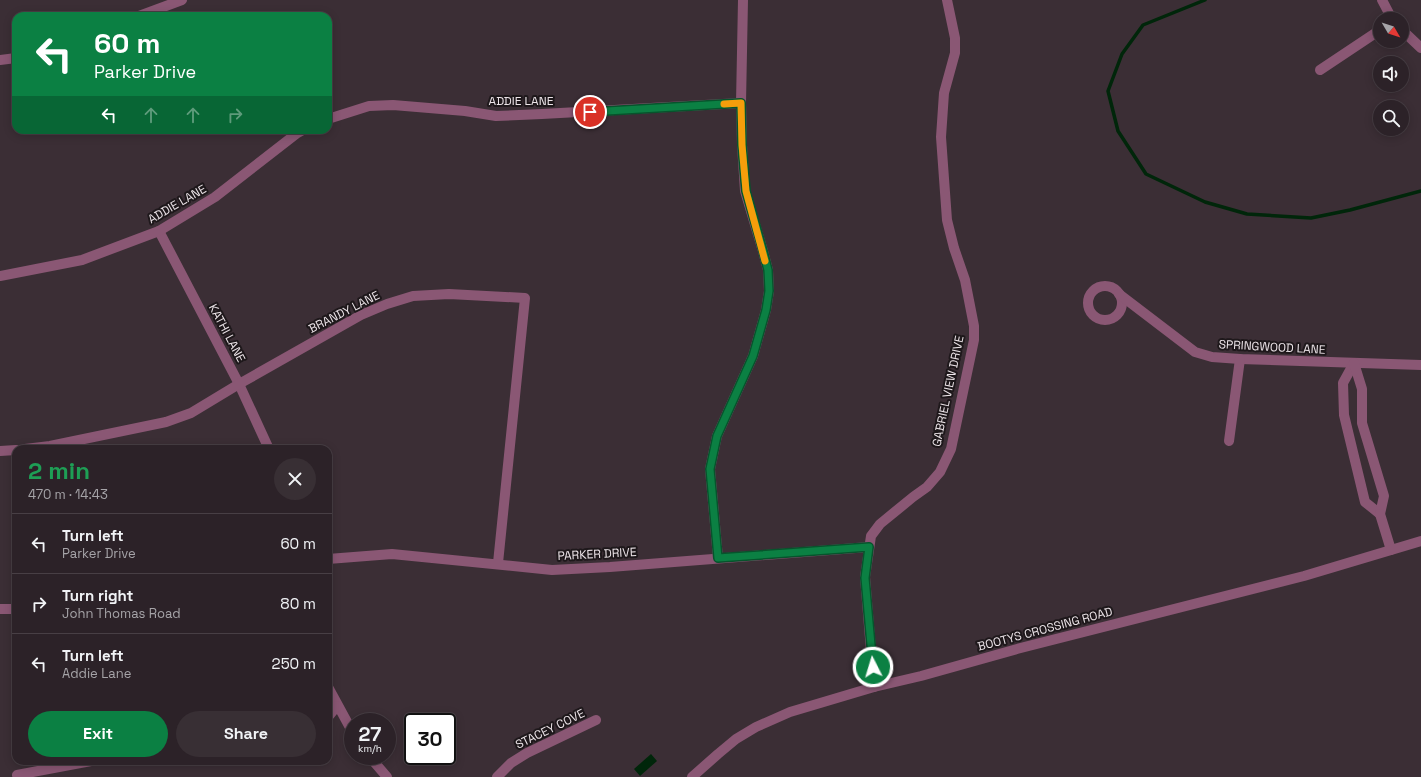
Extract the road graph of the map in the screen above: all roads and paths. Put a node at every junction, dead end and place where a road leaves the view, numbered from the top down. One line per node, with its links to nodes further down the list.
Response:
1 (182, 0): 5 (street)
2 (743, 0): 13 (street)
3 (947, 0): 30 (street, GABRIEL VIEW DRIVE)
4 (1382, 0): 6 (street)
5 (150, 12)
6 (1388, 12)
7 (1373, 35): 12 (street)
8 (1409, 37): 9 (street)
9 (1421, 48)
10 (12, 58): 11 (street)
11 (0, 60)
12 (1320, 70)
13 (741, 103): 14 (street, ADDIE LANE); 32 (street)
14 (332, 118)
15 (296, 134): 16 (street, ADDIE LANE)
16 (159, 231): 17 (street, ADDIE LANE); 22 (street, KATHI LANE)
17 (0, 276)
18 (1119, 294): 19 (street, SPRINGWOOD LANE)
19 (1240, 359): 20 (street, SPRINGWOOD LANE); 23 (street)
20 (1354, 363): 21 (street, SPRINGWOOD LANE); 28 (street); 28 (street)
21 (1421, 365)
22 (239, 384): 24 (street, BRANDY LANE); 25 (street, KATHI LANE); 34 (street, BRANDY LANE)
23 (1229, 441)
24 (55, 445)
25 (267, 445)
26 (12, 450): 27 (street)
27 (0, 451)
28 (1380, 514): 31 (street)
29 (1421, 541): 31 (street, BOOTYS CROSSING ROAD)
30 (869, 547): 32 (street, PARKER DRIVE); 37 (street, GABRIEL VIEW DRIVE)
31 (1391, 550): 37 (street, BOOTYS CROSSING ROAD)
32 (718, 558): 34 (street, PARKER DRIVE)
33 (332, 559): 34 (street, PARKER DRIVE)
34 (498, 563)
35 (0, 609): 36 (street)
36 (12, 609)
37 (874, 688): 46 (street, BOOTYS CROSSING ROAD)
38 (333, 706): 40 (street)
39 (596, 720): 45 (street, STACEY COVE)
40 (344, 721)
41 (70, 765): 43 (street)
42 (377, 765): 44 (street)
43 (17, 775)
44 (387, 777)
45 (497, 777)
46 (692, 777)

